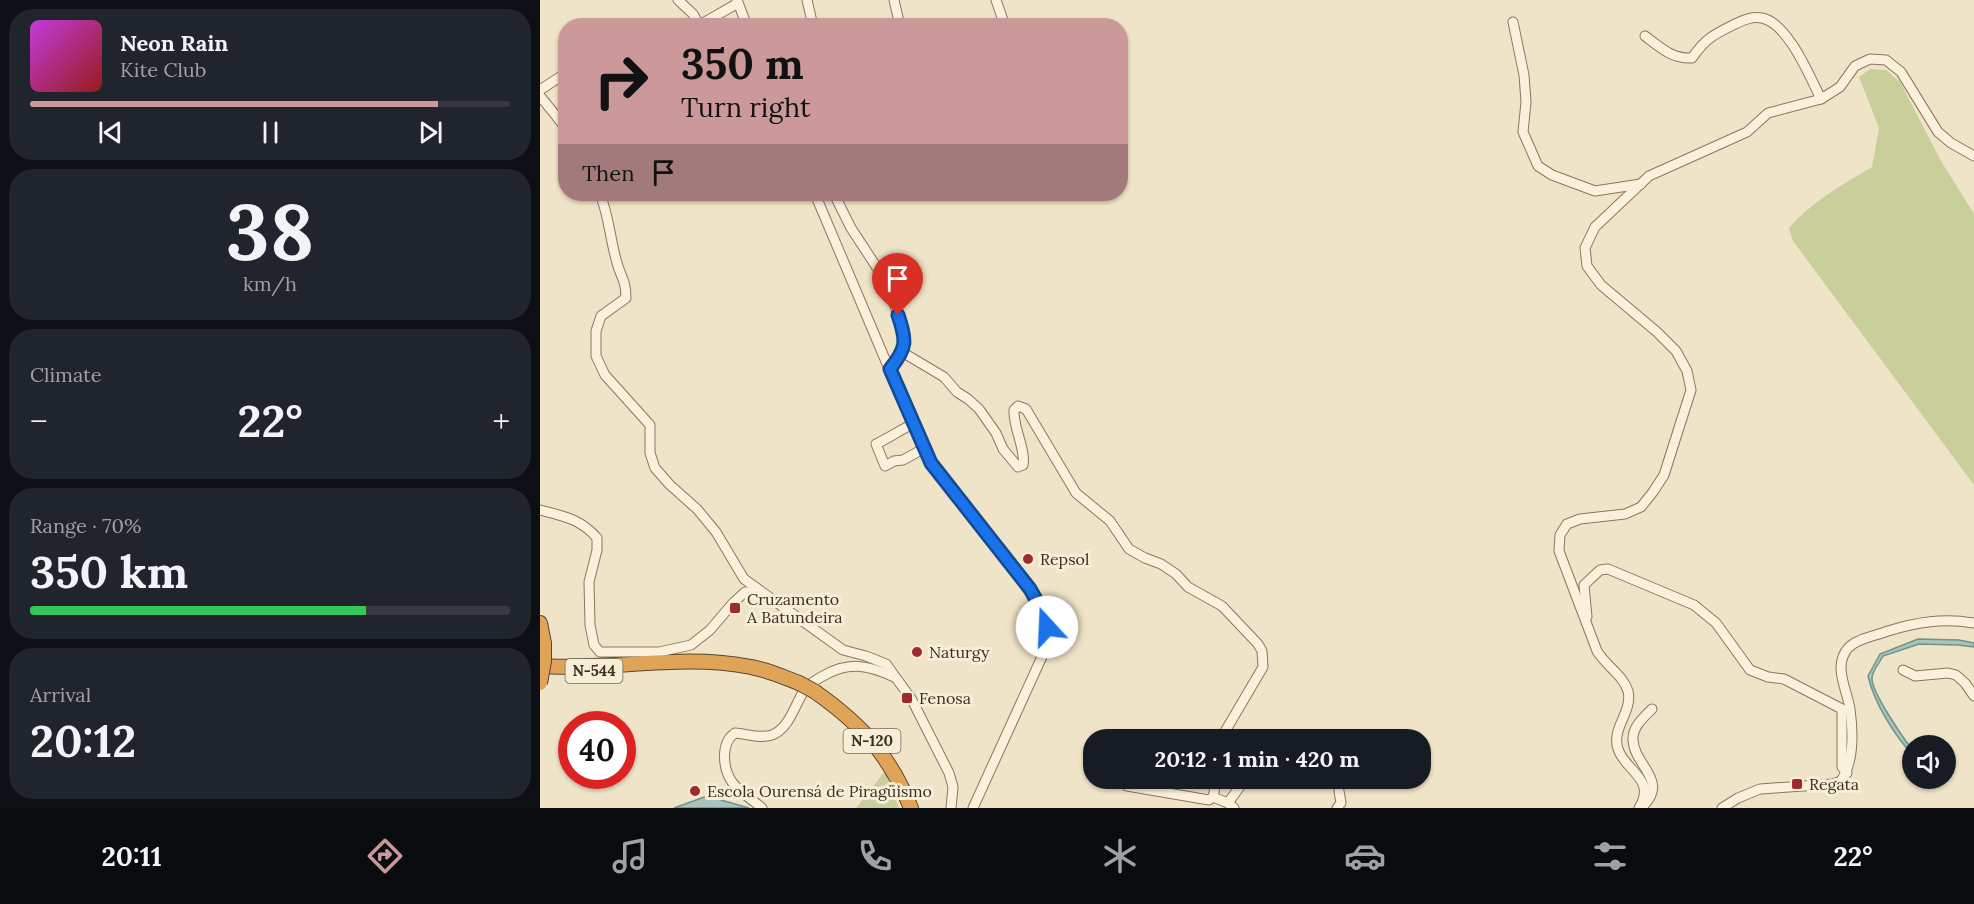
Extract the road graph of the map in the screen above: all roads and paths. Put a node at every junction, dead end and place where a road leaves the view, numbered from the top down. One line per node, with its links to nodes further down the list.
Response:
1 (678, 0): 6 (street)
2 (807, 0): 9 (street)
3 (894, 0): 10 (street)
4 (996, 0): 11 (street)
5 (737, 1): 7 (street); 8 (street)
6 (695, 18)
7 (709, 18)
8 (744, 18)
9 (811, 18)
10 (898, 18)
11 (1002, 18)
12 (1513, 22): 20 (street)
13 (1645, 36): 17 (street)
14 (558, 78): 15 (street)
15 (540, 90)
16 (540, 96): 18 (street)
17 (1821, 99): 19 (street); 20 (street)
18 (558, 113)
19 (1974, 156)
20 (1641, 184): 32 (street)
21 (603, 201): 29 (street)
22 (818, 201): 25 (street)
23 (838, 201): 24 (street)
24 (902, 352): 25 (street); 43 (street)
25 (890, 369): 26 (street)
26 (913, 423): 27 (street); 27 (street)
27 (923, 449): 54 (street)
28 (540, 510): 29 (street)
29 (759, 591): 39 (street)
30 (540, 622): 40 (highway, N-544, bridge)
31 (1974, 623): 44 (street)
32 (1588, 628): 44 (street); 56 (street)
33 (540, 661): 36 (highway, N-544)
34 (648, 663): 36 (highway, N-120); 38 (highway, N-544); 52 (highway, N-120, bridge)
35 (540, 666): 36 (highway, N-120)
36 (574, 666)
37 (1903, 670): 41 (street)
38 (540, 672)
39 (896, 678): 51 (street); 53 (street)
40 (540, 684)
41 (1974, 696)
42 (1652, 709): 56 (street)
43 (1226, 729)
44 (1847, 773): 57 (street)
45 (1145, 789): 49 (street)
46 (1215, 789): 49 (street)
47 (1240, 789): 50 (street)
48 (1339, 791): 55 (street)
49 (1213, 797): 50 (street)
50 (1231, 806)
51 (762, 808)
52 (911, 808)
53 (951, 808)
54 (973, 808)
55 (1337, 808)
56 (1640, 808)
57 (1722, 808)

